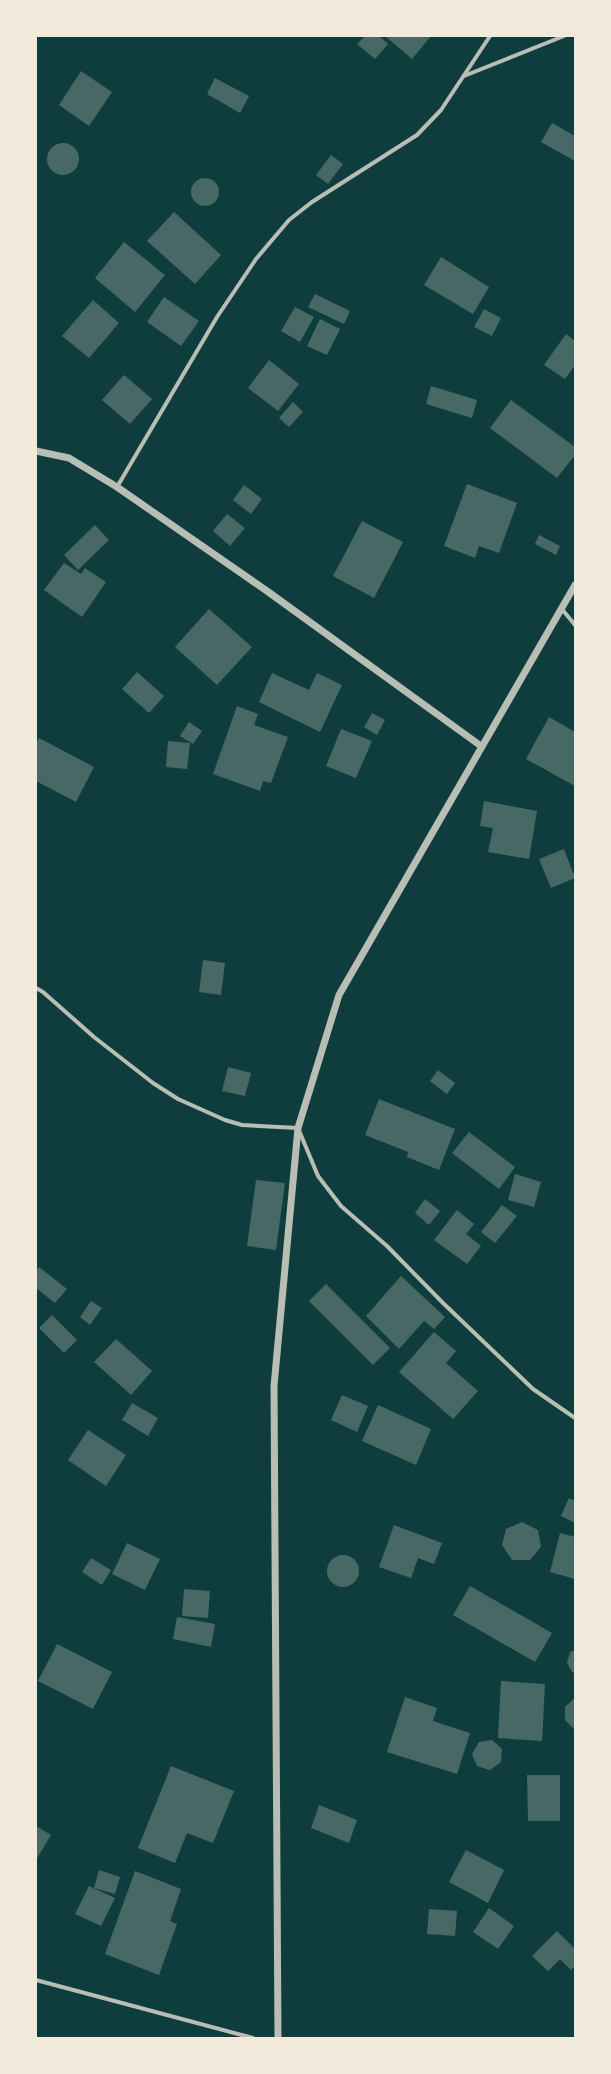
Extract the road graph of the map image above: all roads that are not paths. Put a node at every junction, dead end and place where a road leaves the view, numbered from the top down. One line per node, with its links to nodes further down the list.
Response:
1 (490, 36): 3 (street)
2 (564, 36): 3 (street)
3 (464, 76): 5 (street)
4 (36, 451): 5 (street)
5 (117, 487): 9 (street)
6 (575, 585): 7 (street)
7 (561, 607): 8 (street); 9 (street)
8 (575, 625)
9 (481, 746): 11 (street)
10 (36, 988): 11 (street)
11 (298, 1128): 12 (street); 15 (street)
12 (575, 1418)
13 (36, 1980): 14 (street)
14 (253, 2038)
15 (278, 2038)

